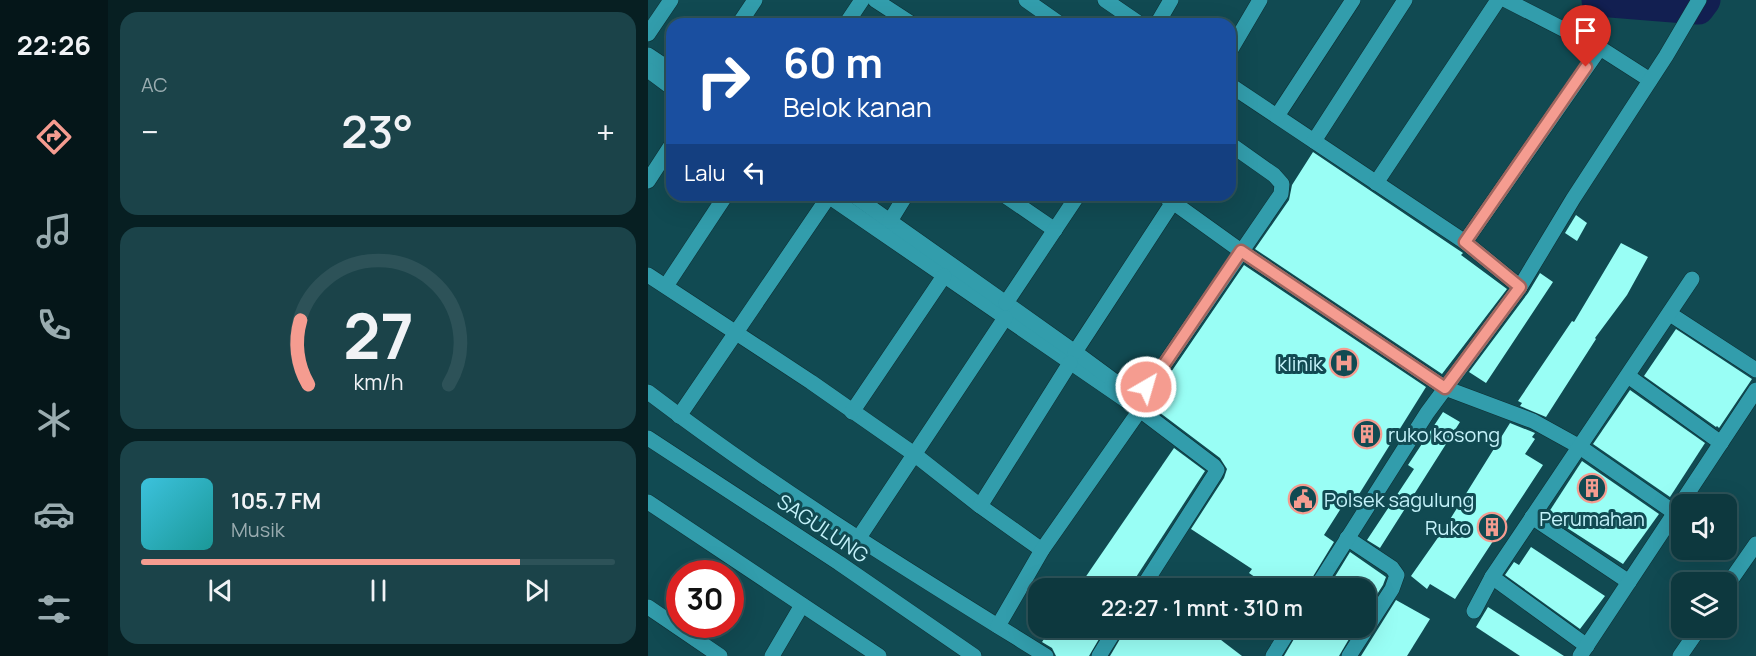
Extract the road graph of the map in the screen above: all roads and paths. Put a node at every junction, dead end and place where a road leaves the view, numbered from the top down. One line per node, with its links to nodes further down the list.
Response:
1 (671, 0): 20 (street)
2 (755, 0): 14 (street)
3 (862, 0): 15 (street)
4 (875, 0): 16 (street)
5 (1026, 0): 17 (street)
6 (1105, 0): 18 (street)
7 (1171, 0): 19 (street)
8 (1260, 0): 21 (street)
9 (1353, 0): 29 (street)
10 (1405, 0): 30 (street)
11 (1498, 0): 34 (street)
12 (1506, 0): 22 (street)
13 (1699, 0): 26 (street)
14 (743, 18)
15 (850, 18)
16 (903, 18)
17 (1052, 18)
18 (1131, 18)
19 (1160, 18)
20 (648, 34)
21 (1236, 41)
22 (1600, 48): 26 (street); 46 (street)
23 (648, 55): 24 (street)
24 (666, 67)
25 (648, 70): 27 (street)
26 (1650, 80): 52 (street)
27 (666, 84)
28 (1236, 89): 29 (street)
29 (1277, 116): 30 (street)
30 (1314, 141): 34 (street)
31 (1236, 148): 47 (street)
32 (666, 153): 33 (street)
33 (648, 181)
34 (1376, 183): 46 (street)
35 (722, 201): 51 (street)
36 (825, 201): 55 (street)
37 (835, 201): 49 (street)
38 (862, 201): 44 (street)
39 (902, 201): 44 (street)
40 (1013, 201): 45 (street)
41 (1074, 201): 45 (street)
42 (1166, 201): 56 (street)
43 (1172, 201): 47 (street)
44 (890, 221): 53 (street)
45 (1055, 230): 53 (street)
46 (1465, 242): 52 (street)
47 (1241, 251): 56 (street); 59 (street)
48 (648, 275): 51 (street)
49 (944, 276): 53 (street); 63 (street)
50 (1692, 279): 54 (street)
51 (666, 286): 55 (street)
52 (1520, 287): 59 (street)
53 (1005, 310): 56 (street); 68 (street)
54 (1670, 314): 57 (street); 58 (street)
55 (735, 332): 63 (street); 64 (street)
56 (1073, 357): 62 (street); 71 (street)
57 (1756, 370)
58 (1628, 376): 66 (street); 67 (street)
59 (1445, 388): 67 (street); 75 (street)
60 (1756, 390): 66 (street)
61 (648, 392): 64 (street)
62 (1140, 410): 78 (street); 81 (street)
63 (852, 412): 68 (street)
64 (679, 416): 76 (street)
65 (648, 438): 95 (street, SAGULUNG)
66 (1721, 443): 69 (street)
67 (1580, 447): 72 (street); 73 (street)
68 (914, 454): 71 (street); 76 (street)
69 (1687, 494)
70 (648, 502): 84 (street)
71 (980, 506): 78 (street)
72 (1671, 510)
73 (1533, 517): 80 (street); 83 (street)
74 (1671, 519): 83 (street)
75 (1347, 538): 82 (street); 99 (street)
76 (858, 539): 87 (street)
77 (1756, 544): 79 (street)
78 (1042, 549): 87 (street)
79 (1736, 572)
80 (1492, 577): 86 (street); 91 (street)
81 (1148, 578)
82 (1322, 578)
83 (1629, 582): 91 (street)
84 (802, 605): 93 (street); 94 (street)
85 (648, 607): 92 (street)
86 (1474, 611)
87 (998, 626): 96 (street)
88 (1110, 638): 97 (street)
89 (1284, 638): 98 (street)
90 (1692, 638): 100 (street)
91 (1583, 651)
92 (720, 656)
93 (772, 656)
94 (879, 656)
95 (974, 656)
96 (1046, 656)
97 (1099, 656)
98 (1273, 656)
99 (1349, 656)
100 (1680, 656)

